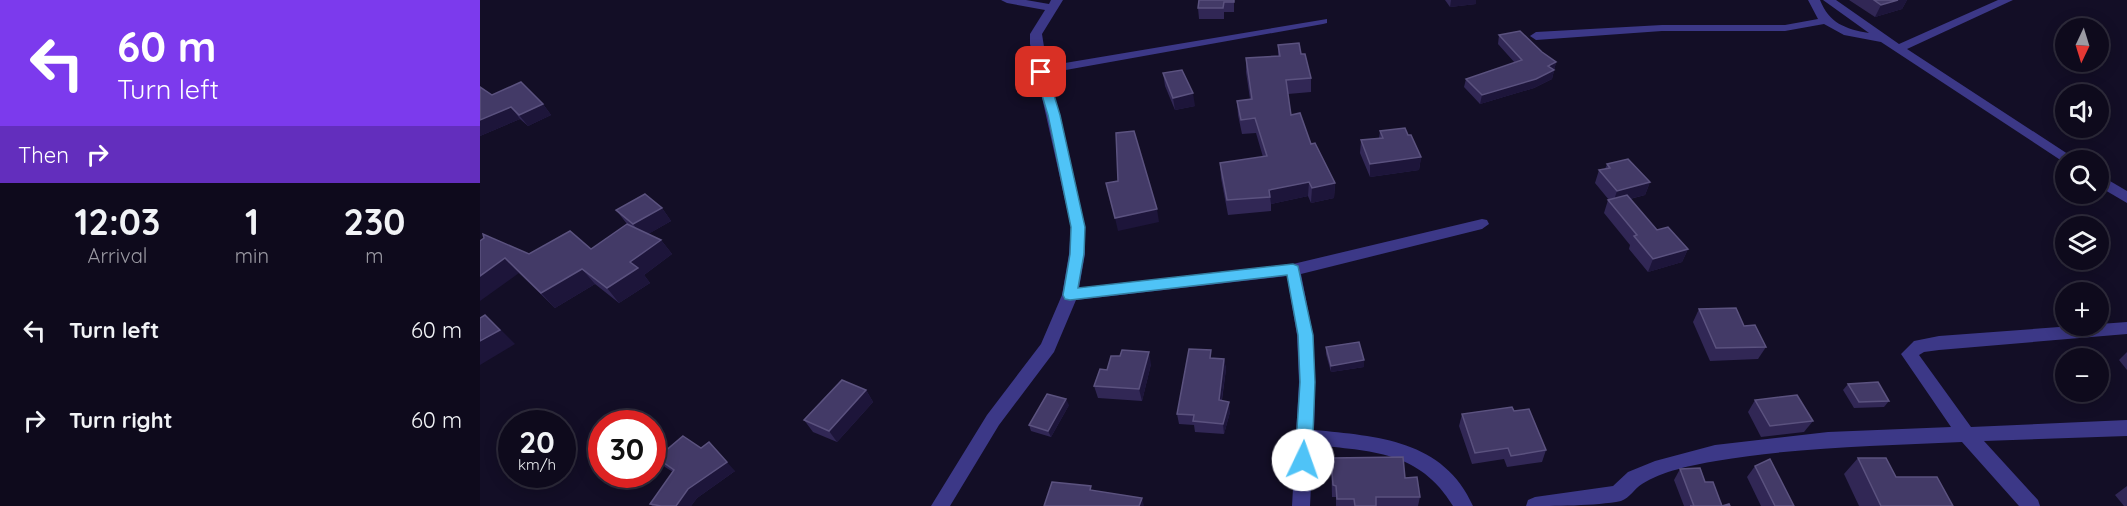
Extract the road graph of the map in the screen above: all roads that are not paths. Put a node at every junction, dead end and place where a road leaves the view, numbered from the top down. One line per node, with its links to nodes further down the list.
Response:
1 (1006, 0): 5 (street)
2 (1814, 0): 7 (street)
3 (1829, 0): 9 (street)
4 (2007, 0): 10 (street)
5 (1055, 4): 11 (street)
6 (1323, 21): 11 (street)
7 (1824, 21): 8 (street); 9 (street)
8 (1536, 36)
9 (1885, 40): 10 (street)
10 (1898, 49): 12 (street)
11 (1041, 72): 17 (street)
12 (2055, 150)
13 (2109, 186): 14 (street)
14 (2127, 198)
15 (1482, 224): 16 (street)
16 (1293, 270): 17 (street); 21 (street)
17 (1070, 295): 22 (street)
18 (2127, 328): 20 (street)
19 (2127, 428): 20 (street)
20 (1966, 434): 25 (street); 26 (street)
21 (1305, 437): 23 (street); 24 (street)
22 (940, 506)
23 (1301, 506)
24 (1464, 506)
25 (1535, 506)
26 (2031, 506)

